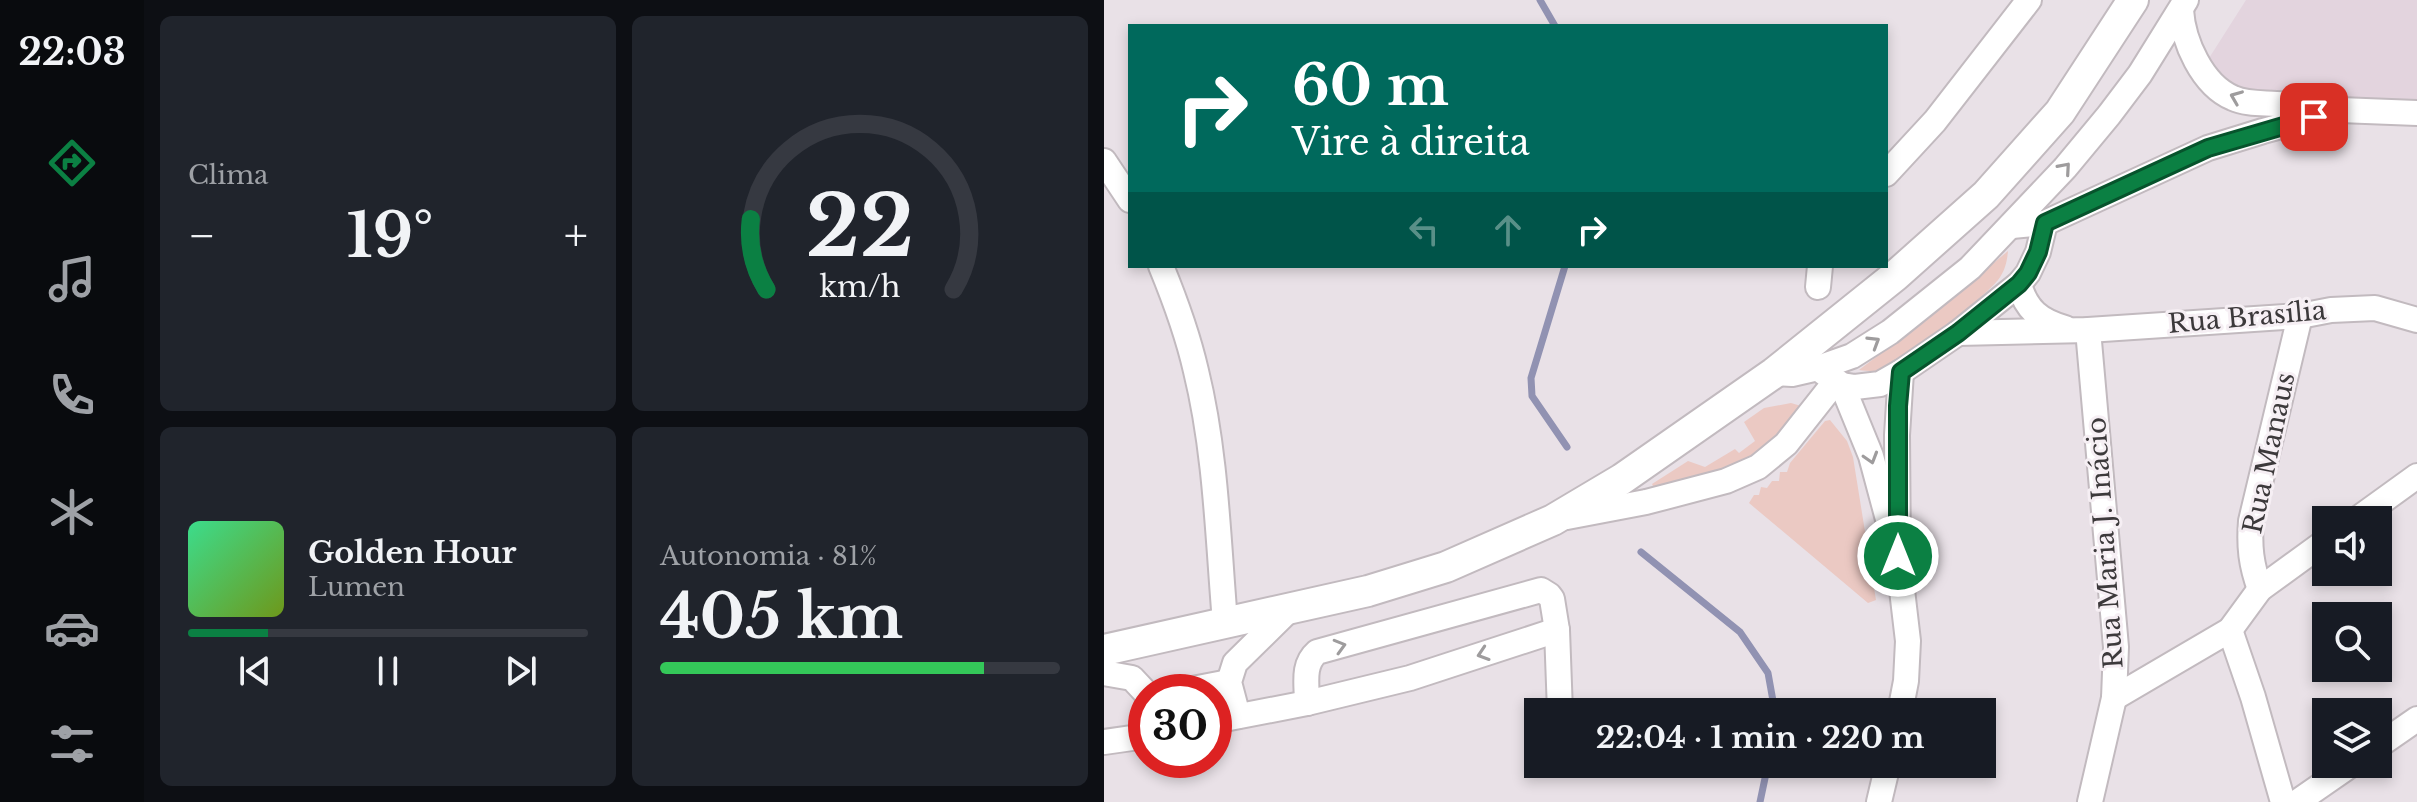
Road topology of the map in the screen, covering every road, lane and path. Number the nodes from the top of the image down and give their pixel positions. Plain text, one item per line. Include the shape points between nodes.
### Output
1 (2029, 0) edge
2 (2133, 0) edge
3 (2184, 5) edge
4 (2340, 110) junction
5 (2417, 113) edge
6 (1104, 161) edge
7 (1888, 172) edge
8 (1128, 197) edge
9 (2045, 223) junction
10 (2012, 226) junction
11 (1162, 268) edge
12 (2019, 284) junction
13 (2300, 316) junction
14 (2417, 320) edge
15 (2082, 330) junction
16 (1958, 333) junction
17 (1901, 372) junction
18 (1774, 373) junction
19 (1832, 378) junction
20 (2417, 476) edge
21 (2375, 506) edge
22 (1553, 520) junction
23 (2312, 551) edge
24 (1898, 556) junction
25 (2260, 589) junction
26 (1290, 609) junction
27 (1225, 622) junction
28 (1557, 630) junction
29 (2230, 630) junction
30 (1104, 650) edge
31 (1104, 673) edge
32 (1232, 674) edge
33 (1128, 677) edge
34 (1232, 693) edge
35 (1559, 698) edge
36 (1903, 698) edge
37 (2114, 698) junction
38 (1307, 703) junction
39 (1238, 716) junction
40 (1232, 717) edge
41 (2417, 719) edge
42 (2392, 736) edge
43 (1128, 739) edge
44 (1104, 742) edge
45 (1885, 778) edge
46 (2332, 778) edge
47 (1879, 802) edge
48 (2090, 802) edge
49 (2283, 802) edge
50 (2297, 802) edge

1 - 7 street via 1935,121
2 - 18 main road via 2060,112 1986,195
4 -> 3 street via 2231,98 2193,55 2183,32
10 -> 3 street via 2109,115
4 - 5 street
4 - 9 street via 2208,148
6 - 8 street
9 - 10 street
9 - 12 street via 2038,252
19 -> 10 street via 1852,356 1970,268
11 - 27 street via 1196,371 1211,450
12 - 15 street via 2028,309 2038,318
12 - 16 street
13 - 14 street, Rua Brasília via 2375,308
13 - 15 street, Rua Brasília
13 - 25 street, Rua Manaus via 2251,521 2249,547
15 - 16 street, Rua Brasília
15 - 37 street, Rua Maria J. Inácio via 2116,647
16 - 17 street
17 - 19 street via 1880,384 1855,387
17 - 24 street
18 - 19 street
18 - 22 main road via 1657,456
19 - 22 street via 1786,444 1758,467 1646,502
19 -> 24 street via 1871,456
20 - 21 street
22 - 26 main road via 1446,567
23 - 25 street
24 - 36 street via 1908,641
25 - 29 street
26 - 27 main road
26 - 32 street via 1241,656
27 - 30 main road
28 - 35 street
28 -> 38 street via 1410,678
38 -> 28 street via 1306,669 1317,652 1536,590 1552,599
29 - 37 street
29 - 49 street
31 - 33 street
34 - 39 street
37 - 48 street, Rua Maria J. Inácio
38 - 39 street
39 - 40 street
41 - 42 street
43 - 44 street
45 - 47 street
46 - 50 street

